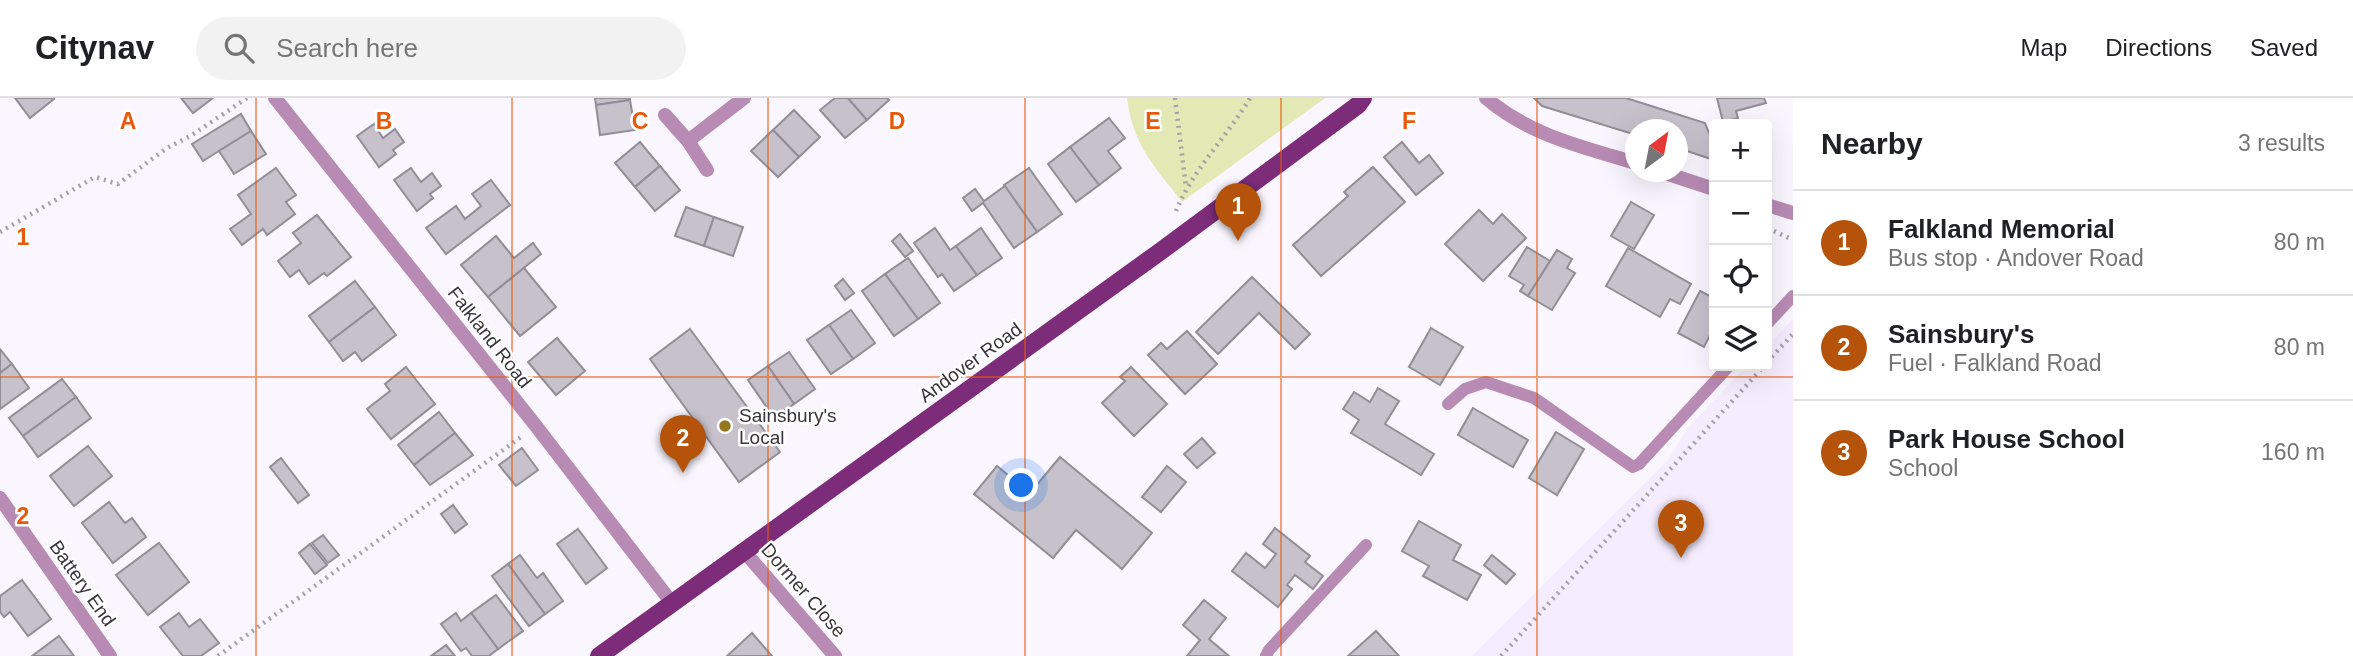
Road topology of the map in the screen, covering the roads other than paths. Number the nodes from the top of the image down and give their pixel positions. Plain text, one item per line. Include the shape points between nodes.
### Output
1 (275, 98) edge
2 (744, 98) edge
3 (1363, 98) edge
4 (1486, 98) edge
5 (665, 115) dead end
6 (688, 141) junction
7 (1625, 160) edge
8 (707, 170) dead end
9 (1688, 180) edge
10 (1709, 187) edge
11 (1772, 207) edge
12 (1793, 213) edge
13 (1793, 296) edge
14 (1772, 319) edge
15 (1724, 371) edge
16 (1448, 404) dead end
17 (0, 498) edge
18 (1366, 545) dead end
19 (743, 550) junction
20 (672, 603) junction
21 (610, 653) edge
22 (110, 656) edge
23 (835, 656) edge
24 (1266, 656) edge

1 - 20 street, Falkland Road
2 - 6 street
3 - 19 main road, Andover Road via 1161,251
4 - 7 street via 1508,116 1545,135
5 - 6 street
6 - 8 street
9 - 10 street
11 - 12 street
13 - 14 lane
15 - 16 lane via 1633,467 1534,398 1486,382 1465,389
17 - 22 street, Battery End
18 - 24 lane
19 - 20 main road, Andover Road
19 - 23 street, Dormer Close
20 - 21 main road, Andover Road

